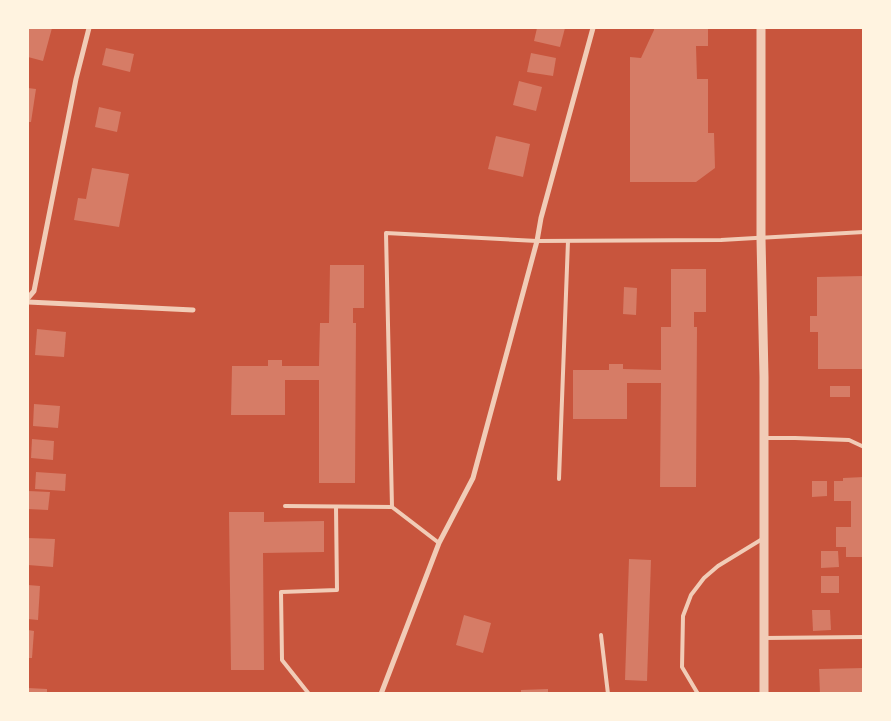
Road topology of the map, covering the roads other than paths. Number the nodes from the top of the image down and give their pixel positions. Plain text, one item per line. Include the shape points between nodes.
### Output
1 (89, 28) edge
2 (593, 28) edge
3 (761, 28) edge
4 (864, 232) edge
5 (761, 239) junction
6 (568, 241) junction
7 (537, 242) junction
8 (28, 298) edge
9 (28, 302) edge
10 (193, 310) dead end
11 (764, 438) junction
12 (864, 447) edge
13 (559, 479) dead end
14 (285, 506) dead end
15 (336, 506) junction
16 (392, 507) junction
17 (764, 538) junction
18 (439, 543) junction
19 (601, 635) dead end
20 (864, 637) edge
21 (764, 638) junction
22 (309, 694) edge
23 (381, 694) edge
24 (608, 694) edge
25 (698, 694) edge
26 (764, 694) edge

1 - 8 street via 34,291
2 - 7 street
3 - 5 street
4 - 5 lane
5 - 6 lane
5 - 11 street
6 - 7 lane
6 - 13 lane
7 - 16 lane via 386,233
7 - 18 street via 472,478
9 - 10 street
11 - 12 lane via 849,440
11 - 17 street
14 - 15 lane
15 - 16 lane
15 - 22 lane via 337,590 281,592 282,660
16 - 18 lane
17 - 21 street
17 - 25 lane via 718,566 691,595 683,616 682,667
18 - 23 street
19 - 24 lane
20 - 21 lane
21 - 26 street

